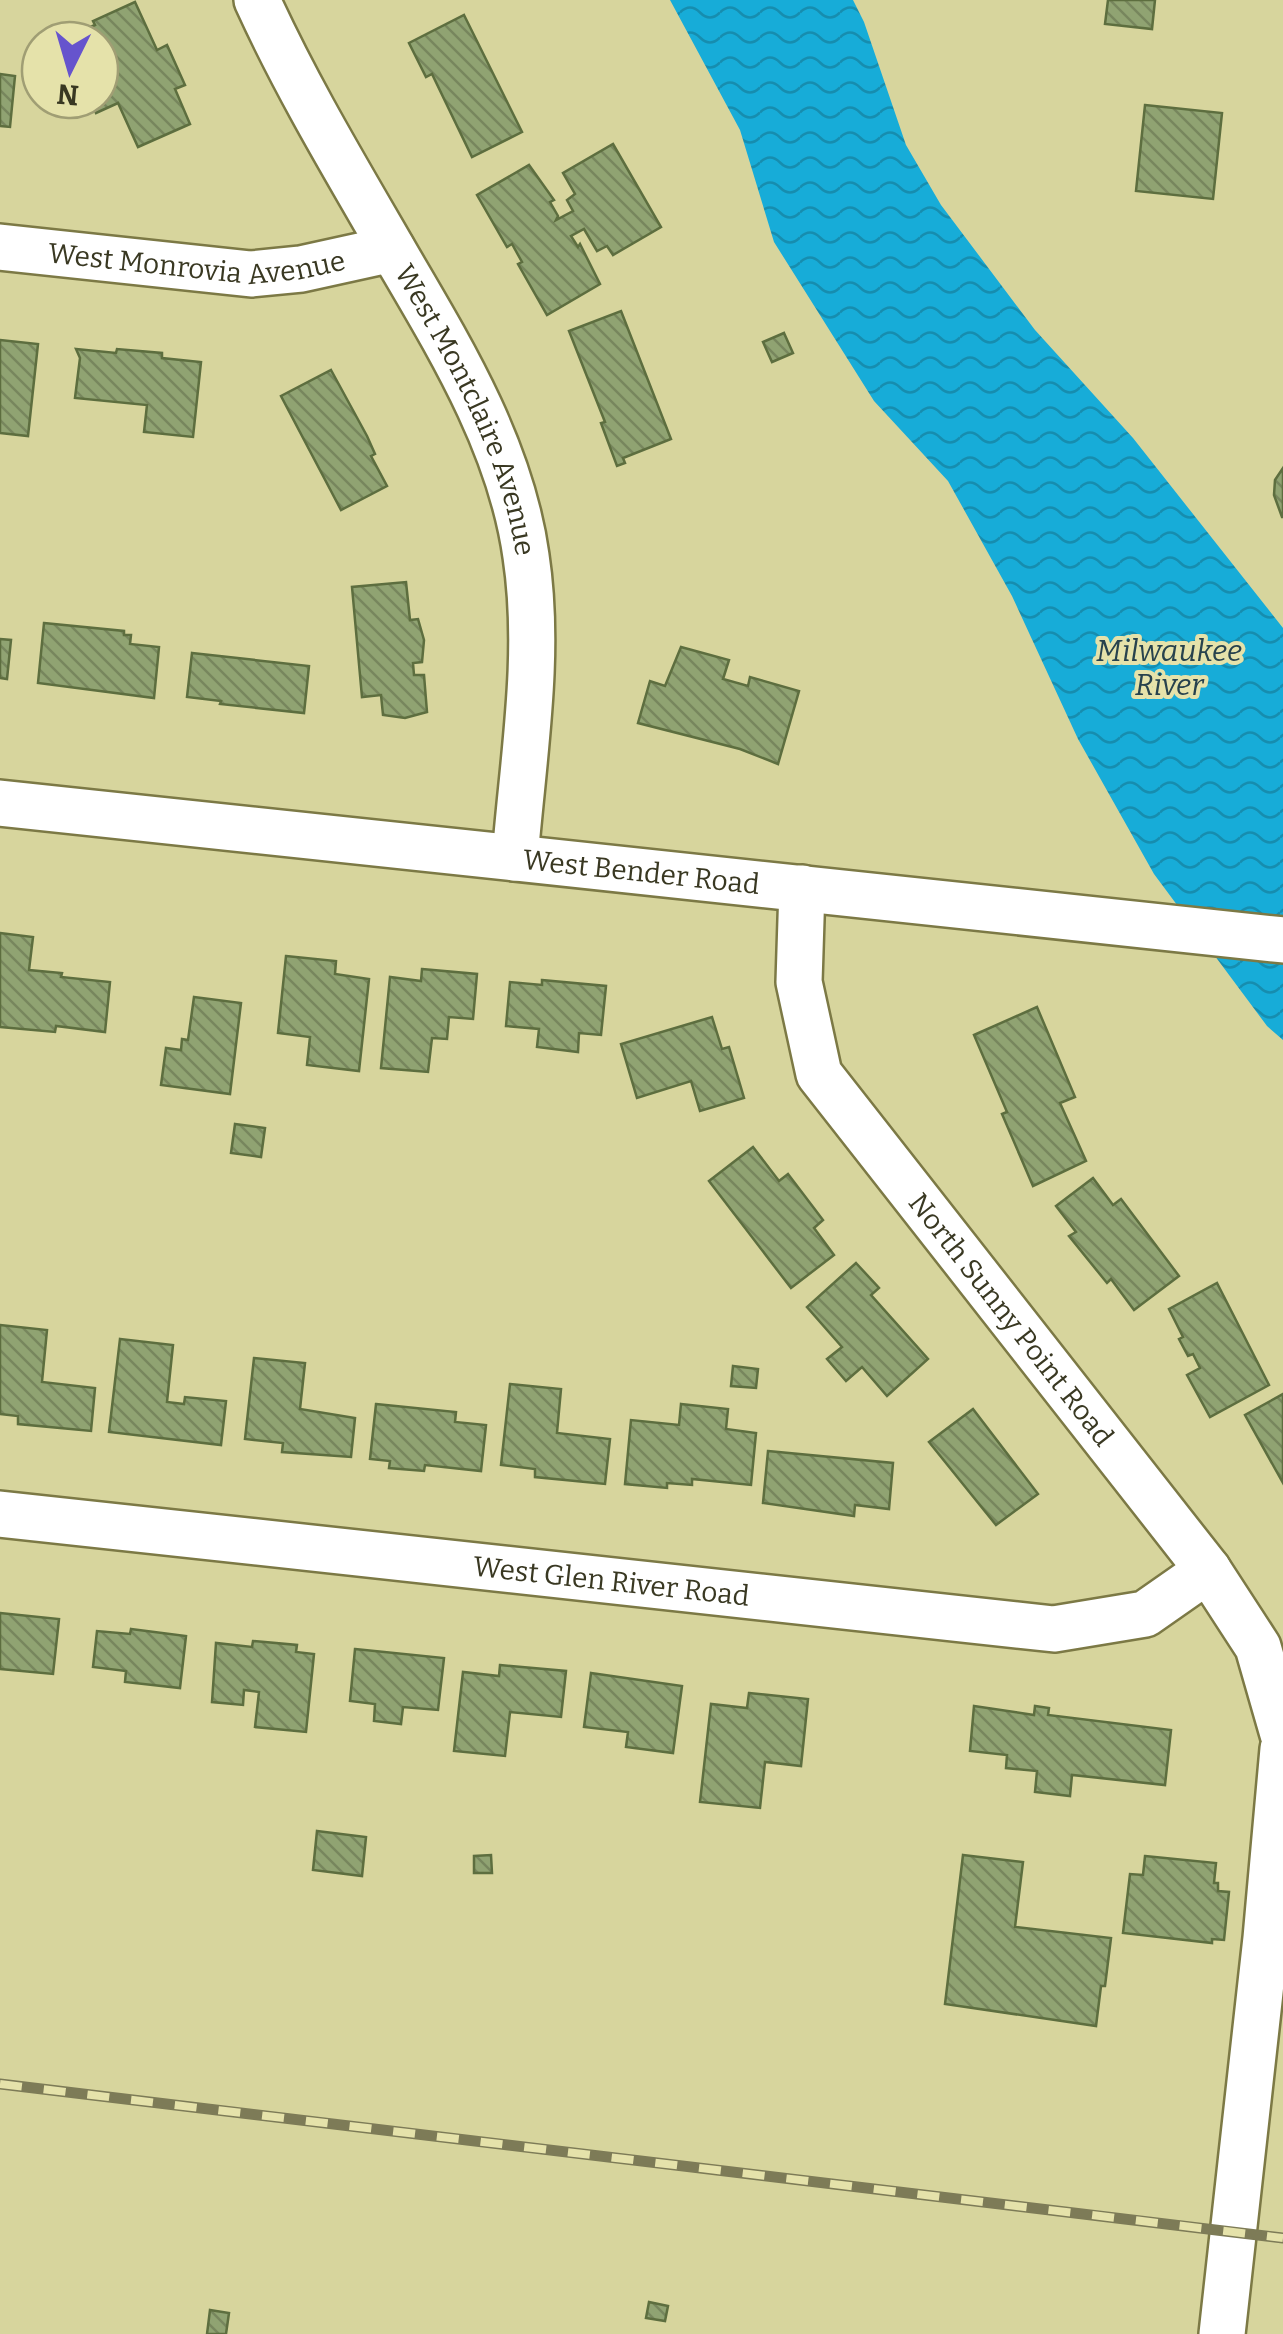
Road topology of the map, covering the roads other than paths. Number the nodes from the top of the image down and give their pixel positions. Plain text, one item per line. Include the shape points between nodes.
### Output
1 (257, 0) edge
2 (0, 247) edge
3 (392, 248) junction
4 (0, 803) edge
5 (515, 858) junction
6 (802, 888) junction
7 (1283, 940) edge
8 (0, 1514) edge
9 (1208, 1570) junction
10 (1283, 1734) edge
11 (1283, 1749) edge
12 (1222, 2334) edge

1 - 3 street, West Montclaire Avenue
2 - 3 street, West Monrovia Avenue via 251,274
3 - 5 street, West Montclaire Avenue via 490,430 526,554 530,678
4 - 5 street, West Bender Road
5 - 6 street, West Bender Road
6 - 7 street, West Bender Road
6 - 9 street, North Sunny Point Road via 799,982 820,1074
8 - 9 street, West Glen River Road via 1054,1629 1145,1614
9 - 10 street, North Sunny Point Road via 1258,1647
11 - 12 street

